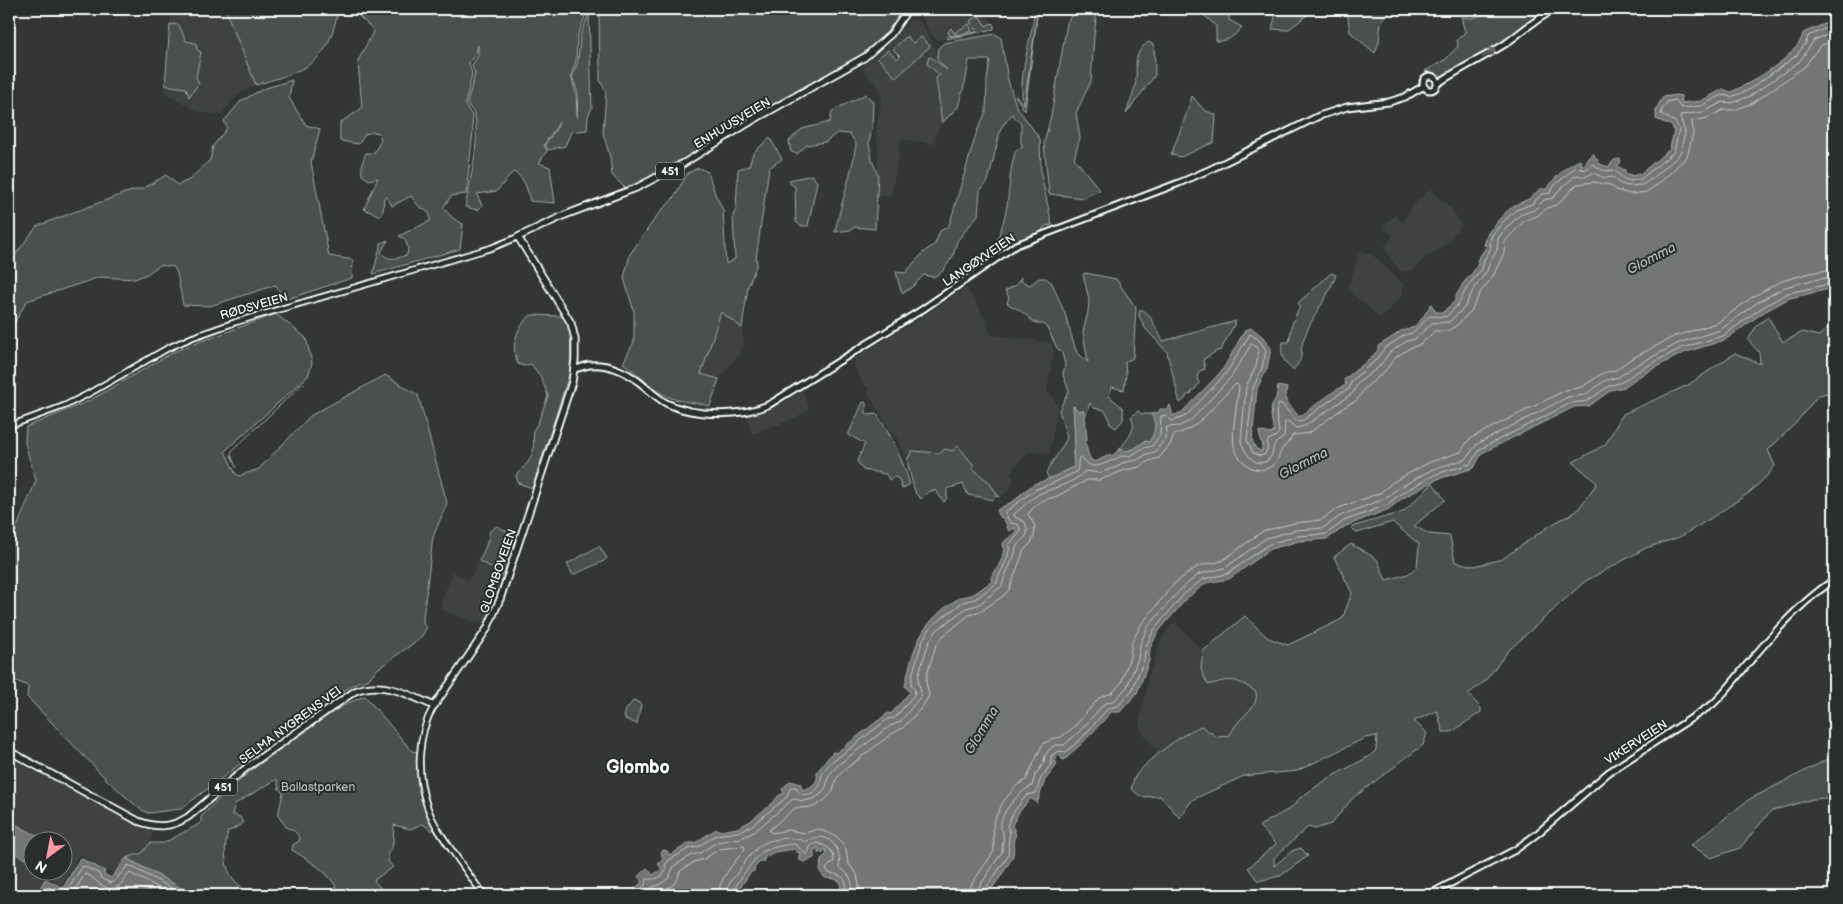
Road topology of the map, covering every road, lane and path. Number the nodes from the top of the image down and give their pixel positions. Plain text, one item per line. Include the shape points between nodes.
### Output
1 (908, 9) edge
2 (1556, 9) edge
3 (1447, 77) junction
4 (1434, 78) junction
5 (1437, 84) junction
6 (1424, 86) junction
7 (518, 237) junction
8 (575, 360) junction
9 (588, 366) junction
10 (574, 369) junction
11 (9, 426) edge
12 (1834, 580) edge
13 (434, 706) junction
14 (9, 751) edge
15 (485, 895) edge
16 (1428, 895) edge

1 - 7 main road, ENHUUSVEIEN / 451 via 891,34 865,56 684,163 636,188
3 -> 2 main road via 1491,53 1533,21
3 - 4 main road
3 - 5 main road
4 - 5 main road
4 - 6 main road via 1426,78
5 - 6 main road via 1431,90
6 - 9 main road, LANGØYVEIEN via 1389,102 1347,107 1319,116 1203,172 1016,245 912,317 756,410 700,412 677,407 660,399 625,372 612,367
7 - 8 main road, GLOMBOVEIEN via 571,323
7 - 11 street, RØDSVEIEN via 491,248 200,334 168,348 64,406
8 - 9 main road, LANGØYVEIEN
8 - 10 main road, GLOMBOVEIEN
9 - 10 main road, LANGØYVEIEN
10 - 13 main road, GLOMBOVEIEN via 568,396 495,614
12 - 16 main road, VIKERVEIEN via 1789,619 1712,704 1608,772 1521,846
13 - 14 main road, SELMA NYGRENS VEI / 451 via 392,688 374,686 355,691 246,768 188,817 162,827 138,821
13 - 15 street, GLOMBOVEIEN via 425,725 421,752 421,781 426,805 443,838

